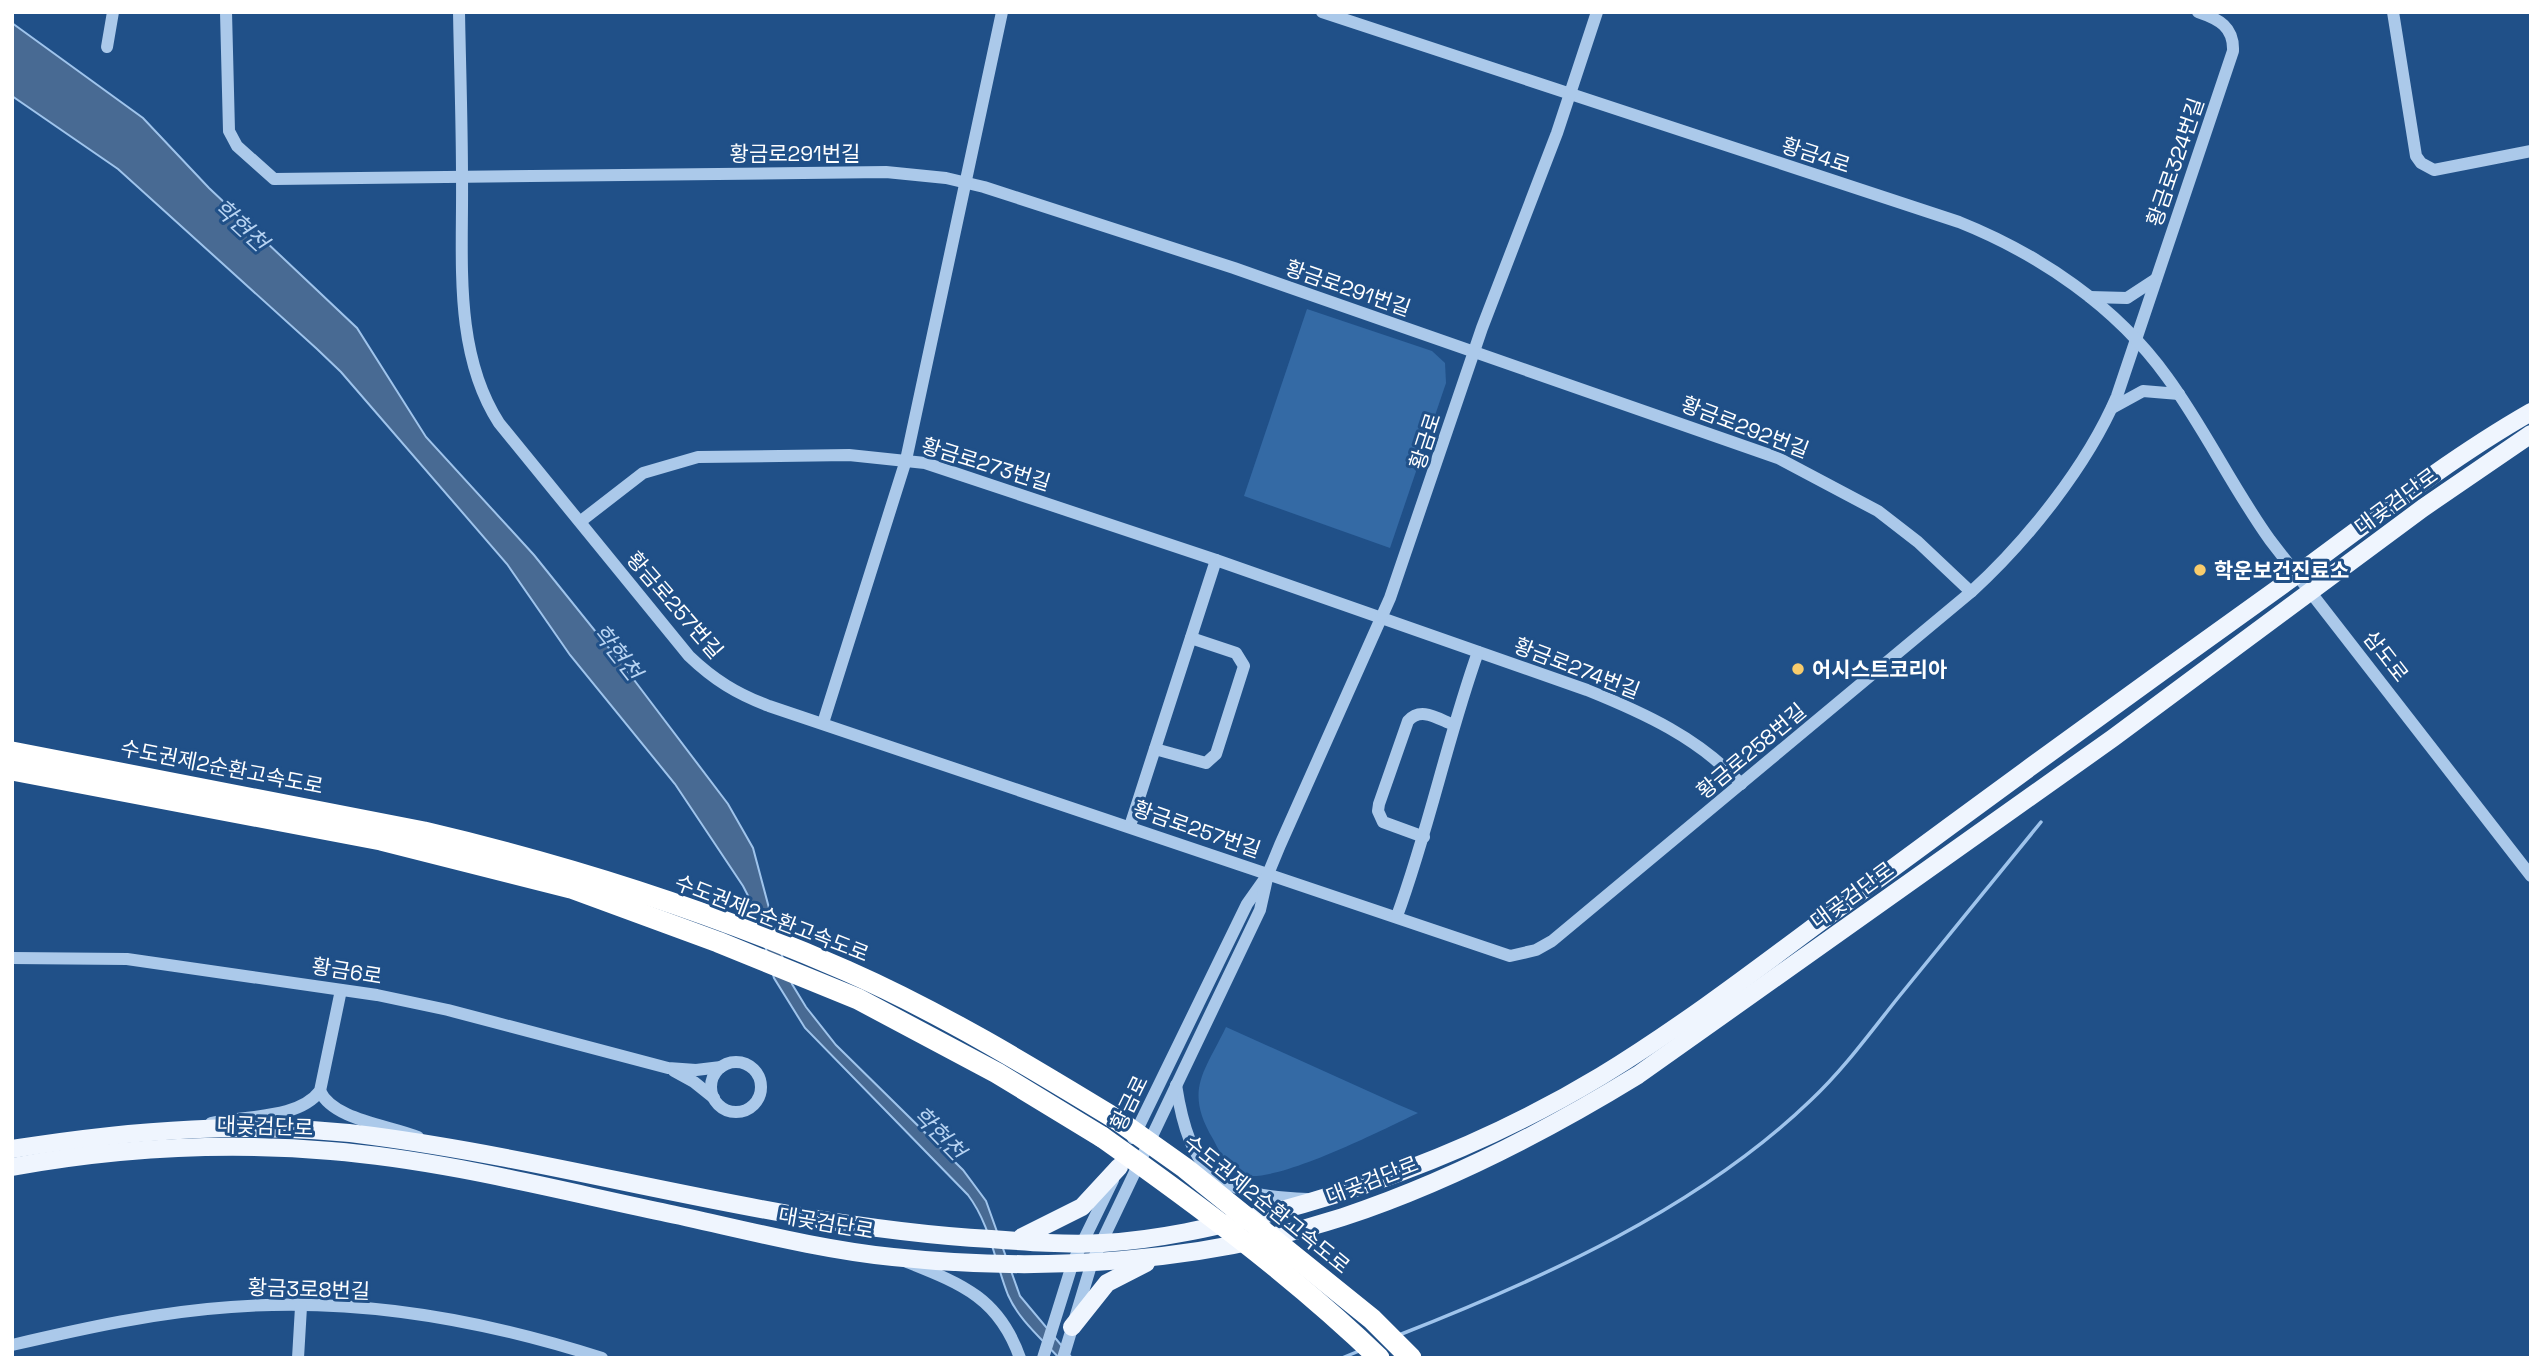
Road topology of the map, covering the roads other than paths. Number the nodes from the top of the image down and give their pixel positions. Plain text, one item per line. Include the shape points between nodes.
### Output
1 (113, 12) edge
2 (226, 12) edge
3 (459, 12) edge
4 (1002, 12) edge
5 (1322, 12) edge
6 (1597, 12) edge
7 (2198, 12) edge
8 (2393, 12) edge
9 (107, 47) dead end
10 (1570, 94) junction
11 (2531, 151) edge
12 (462, 178) junction
13 (964, 181) junction
14 (2157, 279) junction
15 (2090, 297) junction
16 (2137, 341) junction
17 (1474, 351) junction
18 (2179, 394) junction
19 (2112, 408) junction
20 (2531, 412) edge
21 (2531, 435) edge
22 (2216, 456) joint
23 (906, 460) junction
24 (581, 522) junction
25 (1216, 559) junction
26 (2297, 574) junction
27 (1971, 592) junction
28 (2311, 592) junction
29 (1382, 617) junction
30 (1191, 638) junction
31 (1478, 652) junction
32 (823, 723) junction
33 (1454, 725) junction
34 (1155, 749) junction
35 (12, 752) edge
36 (12, 770) edge
37 (1741, 784) junction
38 (1130, 826) junction
39 (1424, 836) junction
40 (1268, 874) junction
41 (2531, 876) edge
42 (1397, 916) junction
43 (12, 958) edge
44 (341, 990) junction
45 (668, 1068) junction
46 (721, 1068) junction
47 (1176, 1085) junction
48 (320, 1091) junction
49 (714, 1099) junction
50 (174, 1132) junction
51 (443, 1148) junction
52 (12, 1149) edge
53 (12, 1167) edge
54 (1119, 1167) junction
55 (1321, 1200) junction
56 (1023, 1239) junction
57 (1092, 1243) junction
58 (1165, 1254) junction
59 (894, 1257) junction
60 (1073, 1262) junction
61 (1092, 1262) junction
62 (301, 1307) junction
63 (1078, 1315) junction
64 (12, 1345) edge
65 (299, 1358) edge
66 (602, 1358) edge
67 (1020, 1358) edge
68 (1043, 1358) edge
69 (1063, 1358) edge
70 (1379, 1358) edge
71 (1411, 1358) edge

1 - 9 street
2 - 12 street, 황금로291번길 via 229,131 237,146 269,176 281,181
3 - 12 street, 황금로257번길
4 - 13 street
5 - 10 street, 황금4로
6 - 10 street, 황금로
7 - 14 street, 황금로324번길 via 2225,24 2233,51
8 - 11 street via 2416,156 2421,163 2434,170
10 - 15 street, 황금4로 via 1959,222 2033,256
10 - 17 street, 황금로
12 - 13 street, 황금로291번길 via 886,173
12 - 24 street, 황금로257번길 via 466,308 476,377 499,423
13 - 17 street, 황금로291번길
13 - 23 street
14 - 15 street via 2127,298
14 - 16 street, 황금로324번길
15 - 16 street, 황금4로
16 - 18 street, 황금4로
16 - 19 street, 황금로258번길
17 - 27 street, 황금로292번길 via 1741,443 1807,471 1898,526
17 - 29 street, 황금로
18 - 19 street via 2135,393
18 - 22 street, 황금4로
19 - 27 street, 황금로258번길 via 2063,486
20 - 26 main road, 대곶검단로
21 - 28 main road, 대곶검단로
22 - 26 street, 삼도로 via 2244,504
23 - 24 street, 황금로273번길 via 800,454 680,460 631,480
23 - 25 street, 황금로273번길
23 - 32 street
24 - 32 street, 황금로257번길 via 683,648 713,678 748,698
25 - 29 street, 황금로273번길
25 - 30 street
26 - 28 street, 삼도로
26 - 55 main road, 대곶검단로 via 1673,1029 1599,1077 1489,1134 1402,1172
27 - 37 street, 황금로258번길
28 - 41 street, 삼도로
28 - 58 main road, 대곶검단로 via 1716,1022 1566,1119 1464,1168 1344,1217 1284,1234
29 - 31 street, 황금로274번길
29 - 40 street, 황금로
30 - 34 street
30 - 34 street via 1236,653 1243,660 1216,754 1206,763
31 - 33 street
31 - 37 street, 황금로274번길 via 1643,714 1711,754
32 - 38 street, 황금로257번길
33 - 39 street
33 - 39 street via 1420,712 1414,714 1379,804 1383,822
34 - 38 street
35 - 71 highway, 수도권제2순환고속도로, bridge via 492,848 722,920 849,971 1005,1051 1116,1119 1185,1167 1372,1319
36 - 70 highway, 수도권제2순환고속도로, bridge via 381,840 571,888 858,999 998,1073 1102,1137 1180,1192 1335,1316
37 - 42 street, 황금로258번길 via 1536,950 1510,956 1497,953
38 - 40 street, 황금로257번길
39 - 42 street
40 - 42 street, 황금로258번길
40 - 47 street, 황금로 via 1260,910
40 - 54 street, 황금로 via 1247,904
43 - 44 street, 황금6로 via 127,959
44 - 45 street, 황금6로 via 448,1010
44 - 48 street
45 - 46 street
45 - 49 street
46 - 49 street via 714,1075
46 - 49 street via 730,1063 747,1065 759,1077 760,1094 742,1111 726,1110
47 - 55 street via 1185,1136 1210,1172 1248,1193
47 - 57 street, 황금로
48 - 50 street via 292,1109
48 - 51 street via 344,1114
50 - 51 main road, 대곶검단로 via 290,1129
50 - 52 main road, 대곶검단로 via 82,1138
51 - 56 main road, 대곶검단로 via 803,1220 862,1229
53 - 59 main road, 대곶검단로 via 174,1149 335,1151 491,1176 763,1235
54 - 56 main road via 1082,1207
54 - 57 street, 황금로
55 - 57 main road, 대곶검단로 via 1140,1240
56 - 57 main road, 대곶검단로
57 - 60 street, 황금로
57 - 61 street, 황금로
58 - 61 main road, 대곶검단로
58 - 63 main road via 1115,1277
59 - 60 main road, 대곶검단로
59 - 67 street via 982,1298 1005,1325
60 - 61 main road, 대곶검단로
60 - 68 street, 황금로
61 - 63 street, 황금로
62 - 64 street, 황금3로8번길 via 184,1311
62 - 65 street
62 - 66 street, 황금3로8번길 via 354,1307 480,1325
63 - 69 street, 황금로

